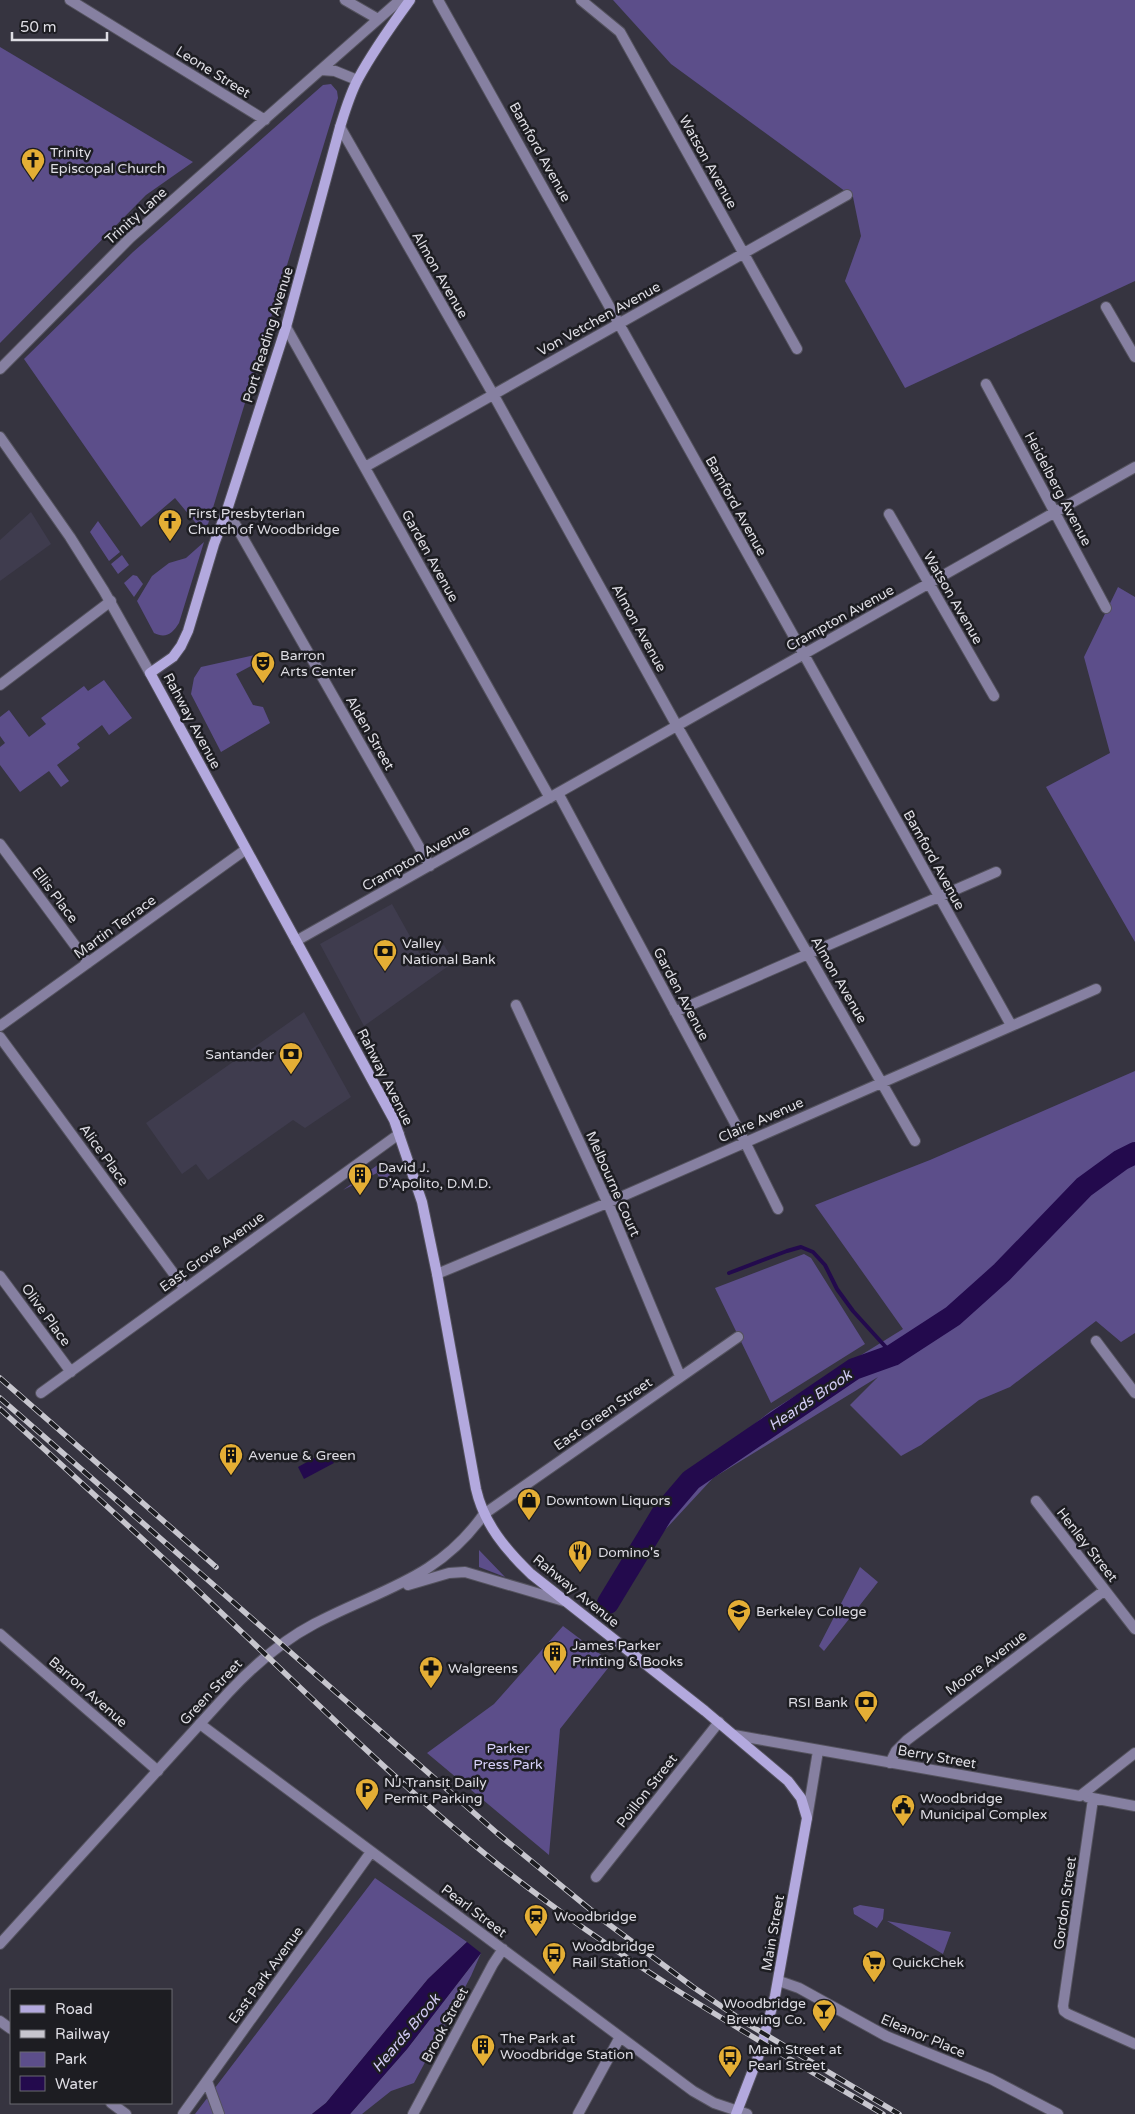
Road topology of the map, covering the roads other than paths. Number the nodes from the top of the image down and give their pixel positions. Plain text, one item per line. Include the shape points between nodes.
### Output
1 (70, 0) edge
2 (345, 0) edge
3 (400, 0) edge
4 (410, 0) edge
5 (438, 0) edge
6 (581, 0) edge
7 (378, 20) junction
8 (321, 70) junction
9 (357, 80) junction
10 (264, 120) junction
11 (340, 127) junction
12 (847, 195) dead end
13 (743, 254) junction
14 (1106, 307) dead end
15 (620, 323) junction
16 (286, 327) junction
17 (797, 349) dead end
18 (1135, 357) edge
19 (0, 370) edge
20 (986, 384) dead end
21 (493, 394) junction
22 (0, 437) edge
23 (1135, 466) edge
24 (365, 467) junction
25 (227, 510) junction
26 (1055, 512) junction
27 (889, 514) dead end
28 (928, 584) junction
29 (111, 601) junction
30 (1106, 608) dead end
31 (802, 655) junction
32 (150, 673) junction
33 (0, 686) edge
34 (994, 696) dead end
35 (677, 726) junction
36 (554, 796) junction
37 (0, 844) edge
38 (246, 850) junction
39 (430, 866) junction
40 (996, 872) dead end
41 (938, 896) junction
42 (296, 941) junction
43 (808, 953) junction
44 (88, 963) junction
45 (1096, 989) dead end
46 (516, 1005) dead end
47 (675, 1012) junction
48 (1011, 1025) junction
49 (0, 1026) edge
50 (0, 1037) edge
51 (882, 1082) junction
52 (399, 1134) junction
53 (915, 1141) dead end
54 (745, 1142) junction
55 (607, 1203) junction
56 (778, 1208) dead end
57 (437, 1274) junction
58 (0, 1276) edge
59 (185, 1289) junction
60 (738, 1337) dead end
61 (1096, 1341) dead end
62 (71, 1372) junction
63 (680, 1376) junction
64 (1135, 1393) edge
65 (41, 1394) dead end
66 (1036, 1500) dead end
67 (484, 1514) junction
68 (1104, 1590) junction
69 (383, 1593) junction
70 (564, 1601) junction
71 (1135, 1629) edge
72 (0, 1634) edge
73 (719, 1722) junction
74 (200, 1724) junction
75 (734, 1735) junction
76 (818, 1751) junction
77 (1135, 1753) edge
78 (890, 1763) junction
79 (158, 1771) junction
80 (1080, 1796) junction
81 (1093, 1798) junction
82 (1135, 1806) edge
83 (807, 1818) junction
84 (372, 1852) junction
85 (596, 1877) dead end
86 (0, 1944) edge
87 (502, 1949) junction
88 (779, 1980) junction
89 (620, 2036) junction
90 (1135, 2044) edge
91 (207, 2081) junction
92 (112, 2104) edge
93 (740, 2113) edge
94 (126, 2114) edge
95 (183, 2114) edge
96 (219, 2114) edge
97 (413, 2114) edge
98 (578, 2114) edge
99 (1058, 2114) edge

1 - 10 street, Leone Street
2 - 7 street
3 - 7 street, Trinity Lane
4 - 9 main road, Port Reading Avenue
5 - 15 street, Bamford Avenue
6 - 13 street, Watson Avenue via 620,32
7 - 8 street, Trinity Lane
8 - 9 street via 335,71
8 - 10 street, Trinity Lane
9 - 11 main road, Port Reading Avenue
10 - 19 street, Trinity Lane via 130,238
11 - 16 main road, Port Reading Avenue
11 - 21 street, Almon Avenue
12 - 13 street, Von Vetchen Avenue
13 - 15 street, Von Vetchen Avenue
13 - 17 street, Watson Avenue
14 - 18 street
15 - 21 street, Von Vetchen Avenue
15 - 31 street, Bamford Avenue
16 - 24 street, Garden Avenue
16 - 25 main road, Port Reading Avenue
20 - 26 street, Heidelberg Avenue
21 - 24 street, Von Vetchen Avenue
21 - 35 street, Almon Avenue
22 - 29 street, Rahway Avenue
23 - 26 street, Crampton Avenue
24 - 36 street, Garden Avenue
25 - 32 main road, Port Reading Avenue via 181,646 173,657
25 - 39 street, Alden Street
26 - 28 street, Crampton Avenue
26 - 30 street, Heidelberg Avenue
27 - 28 street, Watson Avenue
28 - 31 street, Crampton Avenue
28 - 34 street, Watson Avenue
29 - 32 street, Rahway Avenue
29 - 33 street
31 - 35 street, Crampton Avenue
31 - 41 street, Bamford Avenue
32 - 38 main road, Rahway Avenue
35 - 36 street, Crampton Avenue
35 - 43 street, Almon Avenue
36 - 39 street, Crampton Avenue
36 - 47 street, Garden Avenue
37 - 44 street, Ellis Place
38 - 42 main road, Rahway Avenue
38 - 44 street, Martin Terrace
39 - 42 street, Crampton Avenue
40 - 41 street
41 - 43 street
41 - 48 street, Bamford Avenue
42 - 52 main road, Rahway Avenue
43 - 47 street
43 - 51 street, Almon Avenue
44 - 49 street, Martin Terrace
45 - 48 street, Claire Avenue
46 - 55 street, Melbourne Court
47 - 54 street, Garden Avenue
48 - 51 street, Claire Avenue
50 - 59 street, Alice Place
51 - 53 street, Almon Avenue
51 - 54 street, Claire Avenue
52 - 57 main road, Rahway Avenue via 422,1202
52 - 59 street, East Grove Avenue
54 - 55 street, Claire Avenue
54 - 56 street, Garden Avenue
55 - 57 street, Claire Avenue
55 - 63 street, Melbourne Court
57 - 67 main road, Rahway Avenue via 476,1489
58 - 62 street, Olive Place
59 - 62 street, East Grove Avenue
60 - 63 street, East Green Street
61 - 64 street
62 - 65 street, East Grove Avenue
63 - 67 street, East Green Street
66 - 68 street, Henley Street
67 - 69 street, Green Street via 463,1541 444,1557
67 - 70 main road, Rahway Avenue via 515,1558
68 - 71 street, Henley Street
68 - 78 street, Moore Avenue via 907,1740
69 - 70 street via 441,1575 465,1572
69 - 74 street, Green Street via 325,1618 282,1644 250,1670
70 - 73 main road, Rahway Avenue
72 - 79 street, Barron Avenue
73 - 75 main road, Rahway Avenue
73 - 85 street, Poillon Street
74 - 79 street, Green Street
74 - 84 street, Pearl Street
75 - 76 street, Berry Street
75 - 83 main road, Rahway Avenue via 793,1786 804,1804
76 - 78 street, Berry Street
76 - 83 street, Main Street
77 - 80 street
78 - 80 street, Berry Street
79 - 86 street, Green Street
80 - 81 street, Berry Street
81 - 82 street, Berry Street
81 - 90 street, Gordon Street via 1063,2006 1064,2011
83 - 88 main road, Main Street
84 - 87 street, Pearl Street
84 - 91 street, East Park Avenue
87 - 89 street, Pearl Street
87 - 97 street, Brook Street
88 - 93 main road, Main Street
88 - 99 street, Eleanor Place via 886,2036 991,2079
89 - 93 street, Pearl Street via 700,2095
89 - 98 street
91 - 95 street, East Park Avenue
91 - 96 street
92 - 94 street

